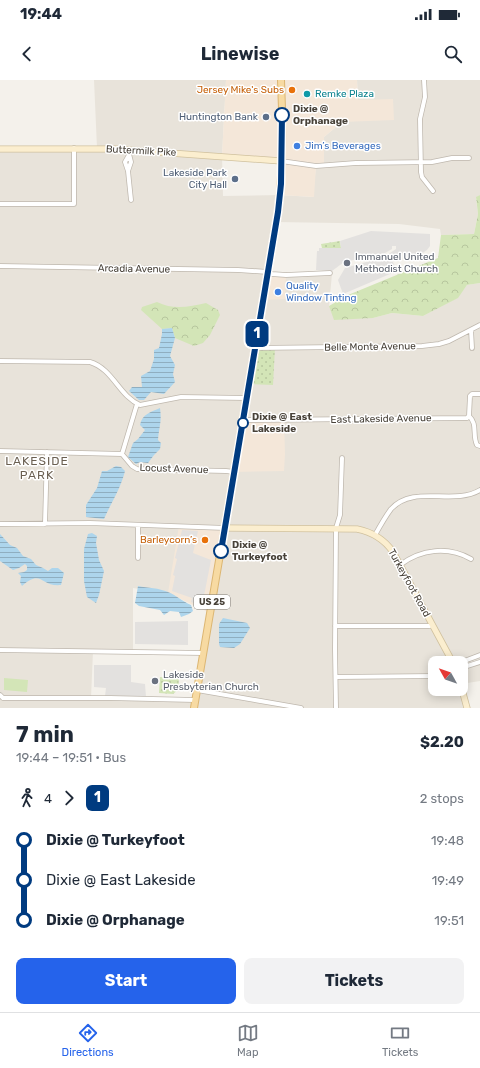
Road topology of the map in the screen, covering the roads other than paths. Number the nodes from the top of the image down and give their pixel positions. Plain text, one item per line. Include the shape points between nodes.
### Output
1 (281, 80) edge
2 (424, 80) edge
3 (74, 148) junction
4 (0, 149) edge
5 (129, 153) junction
6 (469, 158) dead end
7 (281, 161) junction
8 (420, 162) junction
9 (432, 191) dead end
10 (131, 200) dead end
11 (0, 204) edge
12 (0, 266) edge
13 (268, 272) junction
14 (330, 273) dead end
15 (480, 325) edge
16 (471, 330) junction
17 (255, 348) junction
18 (472, 348) dead end
19 (0, 361) edge
20 (480, 394) edge
21 (246, 398) junction
22 (137, 404) junction
23 (469, 416) junction
24 (243, 420) junction
25 (480, 446) edge
26 (0, 451) edge
27 (47, 452) junction
28 (122, 454) junction
29 (342, 458) dead end
30 (234, 472) junction
31 (480, 490) edge
32 (0, 524) edge
33 (46, 524) junction
34 (138, 526) junction
35 (225, 528) junction
36 (336, 528) junction
37 (375, 535) junction
38 (138, 558) dead end
39 (472, 559) dead end
40 (400, 565) junction
41 (432, 625) junction
42 (335, 626) junction
43 (0, 650) edge
44 (203, 653) junction
45 (480, 655) edge
46 (449, 656) edge
47 (468, 660) edge
48 (480, 662) edge
49 (468, 666) edge
50 (336, 676) junction
51 (428, 676) edge
52 (197, 690) junction
53 (0, 696) edge
54 (464, 696) edge
55 (195, 700) junction
56 (194, 708) edge
57 (301, 708) edge
58 (336, 708) edge
59 (467, 708) edge

1 - 7 main road, US 25
2 - 8 street via 424,102 420,118
3 - 4 main road, Buttermilk Pike
3 - 5 main road, Buttermilk Pike
3 - 11 street via 74,204
5 - 7 main road, Buttermilk Pike
5 - 10 street via 125,162
6 - 8 street
7 - 8 street via 316,166 356,162
7 - 13 main road, US 25 via 280,195
8 - 9 street via 421,175
12 - 13 street, Arcadia Avenue
13 - 14 street, Arcadia Avenue via 286,275
13 - 17 main road, US 25
15 - 16 street, Belle Monte Avenue
16 - 17 street, Belle Monte Avenue via 449,341 422,346
16 - 18 street
17 - 21 main road, US 25
19 - 22 street via 90,362 107,373
20 - 23 street via 470,396
21 - 22 street via 181,397 144,405
21 - 24 main road, US 25
22 - 28 street
23 - 24 street, East Lakeside Avenue
23 - 25 street via 474,423 475,440
24 - 30 main road, US 25
26 - 27 street
27 - 28 street
27 - 33 street
28 - 30 street, Locust Avenue via 137,469
29 - 36 street via 340,515
30 - 35 main road, US 25
31 - 37 street via 459,497 421,496 407,499 392,508
32 - 33 street
33 - 34 street
34 - 35 street
34 - 38 street
35 - 36 main road, Turkeyfoot Road
35 - 44 main road, US 25
36 - 37 main road, Turkeyfoot Road via 357,529
36 - 42 street
37 - 40 main road, Turkeyfoot Road via 389,547
39 - 40 street via 462,554 429,551 410,557
40 - 41 main road, Turkeyfoot Road
41 - 42 street
41 - 46 main road, Turkeyfoot Road
42 - 50 street
43 - 44 street
44 - 52 main road, US 25
45 - 47 street
48 - 49 street
50 - 51 street
50 - 58 street
52 - 55 main road, US 25
52 - 57 street
53 - 55 street
54 - 59 main road
55 - 56 main road, US 25

